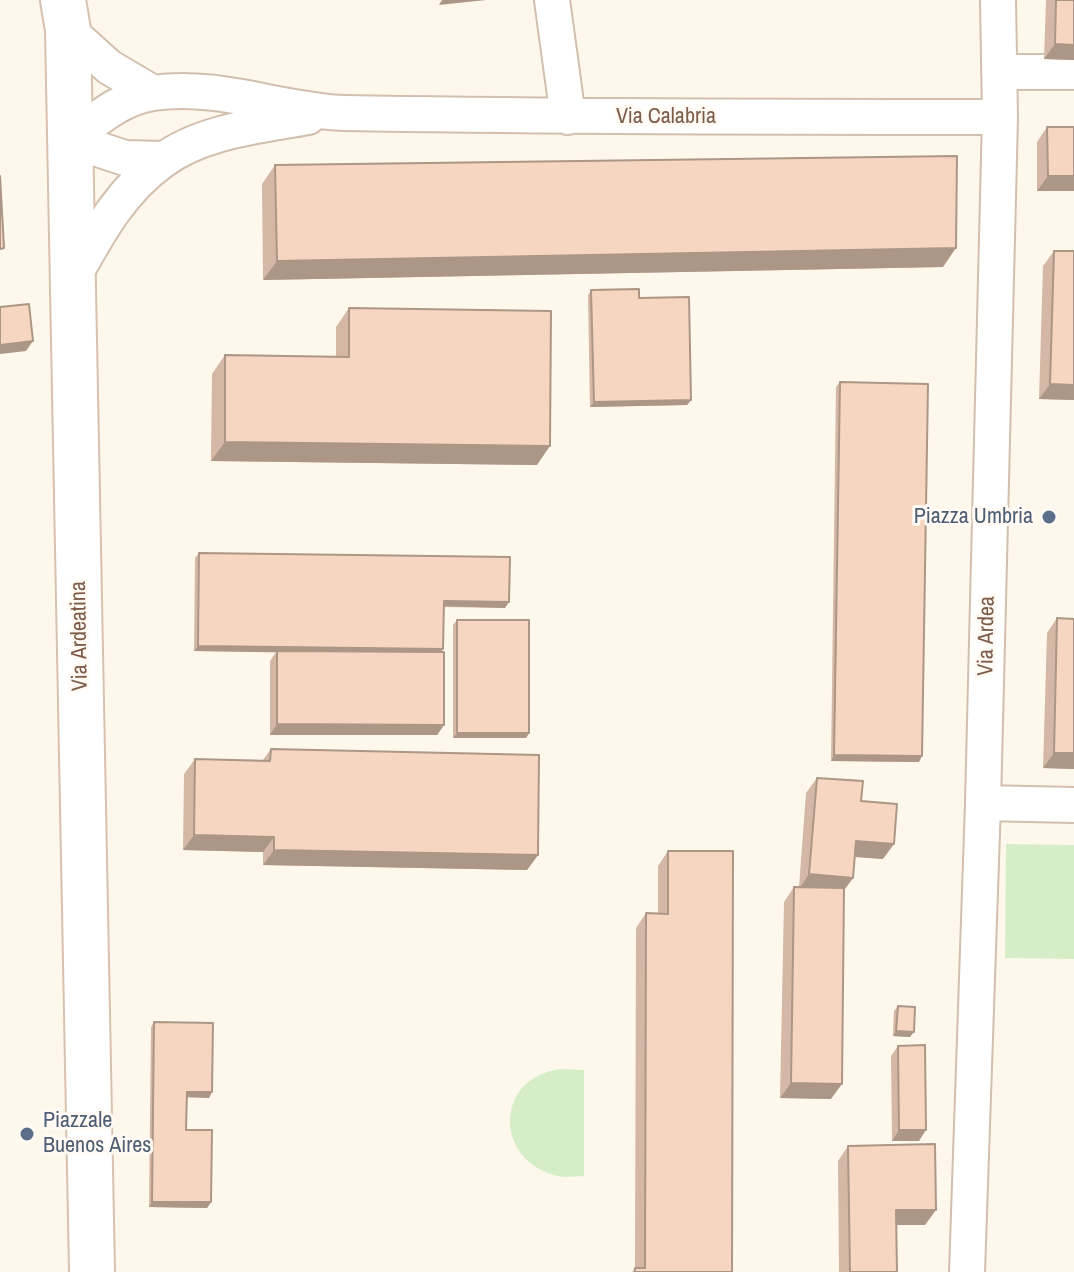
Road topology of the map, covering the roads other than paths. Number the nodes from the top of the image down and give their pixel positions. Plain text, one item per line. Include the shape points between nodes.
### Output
1 (552, 0) edge
2 (998, 0) edge
3 (65, 15) edge
4 (999, 72) junction
5 (1074, 72) edge
6 (153, 93) junction
7 (332, 112) junction
8 (568, 117) junction
9 (1000, 117) junction
10 (70, 140) junction
11 (164, 159) junction
12 (73, 278) junction
13 (983, 803) junction
14 (1074, 805) edge
15 (92, 1272) edge
16 (967, 1272) edge

1 - 8 street
2 - 4 street, Via Ardea
3 - 6 street via 109,67
3 - 10 main road, Via Ardeatina
4 - 5 street
4 - 9 street, Via Ardea
6 - 7 street, Via Calabria via 204,93
6 - 10 street, Via Calabria via 116,105
7 - 8 street, Via Calabria
7 - 11 street, Via Calabria via 215,137
8 - 9 street, Via Calabria
9 - 13 street, Via Ardea
10 - 11 street, Via Calabria via 125,158
10 - 12 main road, Via Ardeatina
11 - 12 street, Via Calabria via 122,199
12 - 15 main road, Via Ardeatina
13 - 14 street
13 - 16 street, Via Ardea

